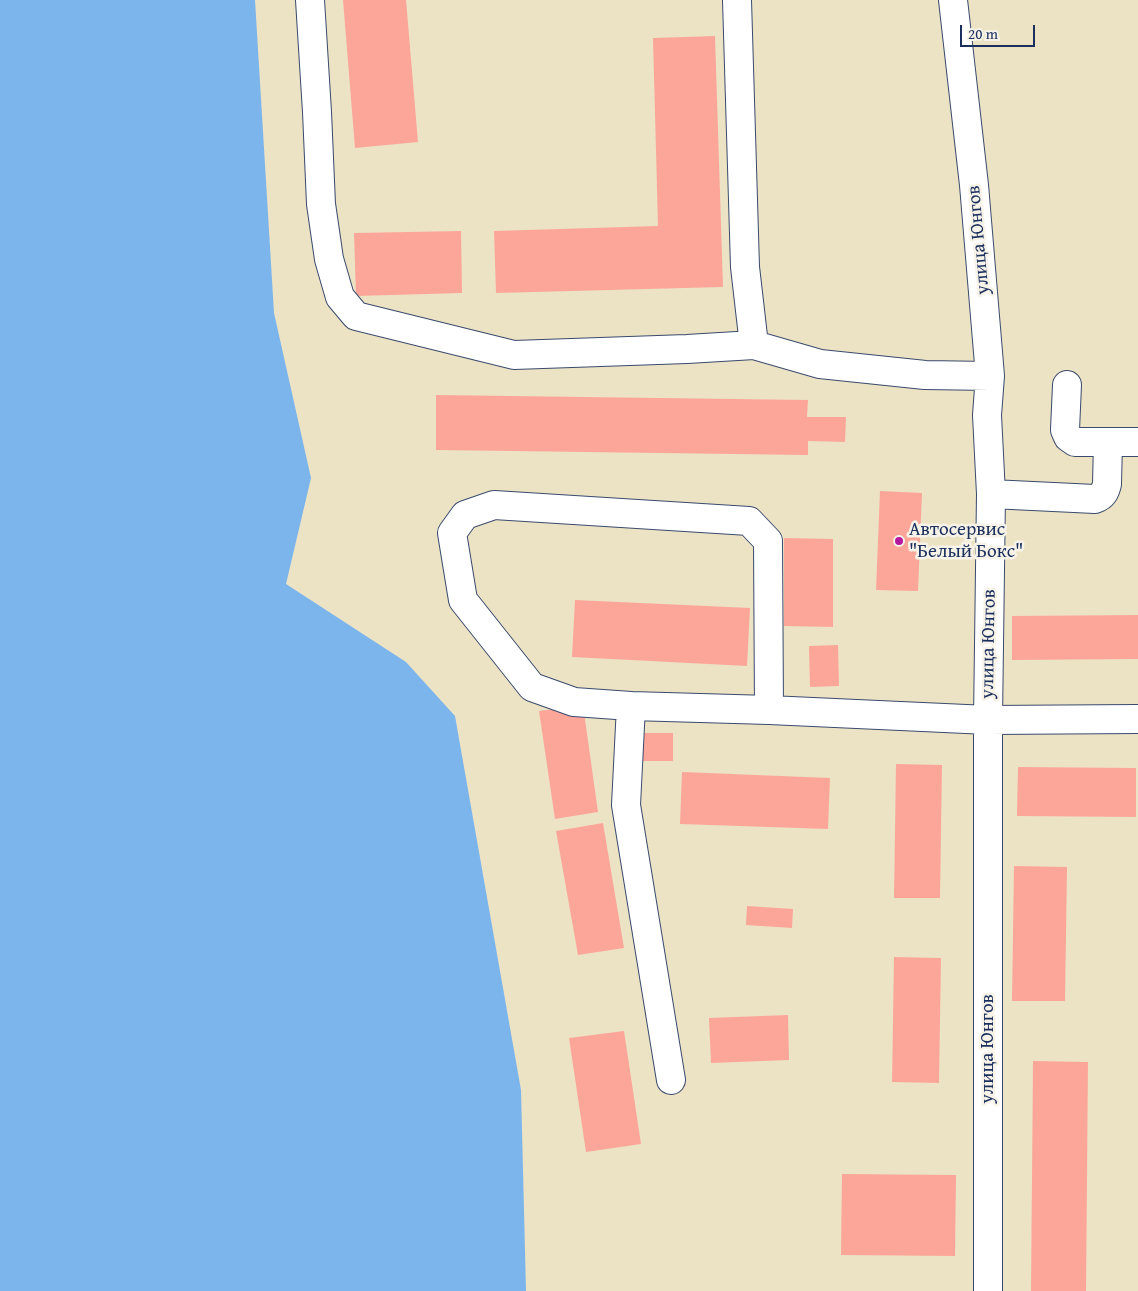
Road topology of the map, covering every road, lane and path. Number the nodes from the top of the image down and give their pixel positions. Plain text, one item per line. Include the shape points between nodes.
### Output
1 (310, 0) edge
2 (737, 0) edge
3 (953, 0) edge
4 (754, 344) junction
5 (990, 376) junction
6 (1066, 385) dead end
7 (1108, 442) junction
8 (1138, 442) edge
9 (991, 494) junction
10 (632, 706) junction
11 (769, 710) junction
12 (1138, 719) edge
13 (988, 720) junction
14 (672, 1080) dead end
15 (988, 1291) edge

1 - 4 street via 321,204 329,259 340,297 356,316 514,354
2 - 4 street via 744,267
3 - 5 street, улица Юнгов via 974,185
4 - 5 street via 820,364 925,375
5 - 9 street, улица Юнгов via 987,415
6 - 7 street via 1065,430 1068,437 1075,442
7 - 8 street
7 - 9 street via 1108,484 1101,496 1095,499
9 - 13 street, улица Юнгов
10 - 11 street
10 - 11 street via 574,702 532,687 463,600 452,533 465,515 494,505 749,521 768,541
10 - 14 street via 626,805
11 - 13 street
12 - 13 street
13 - 15 street, улица Юнгов

